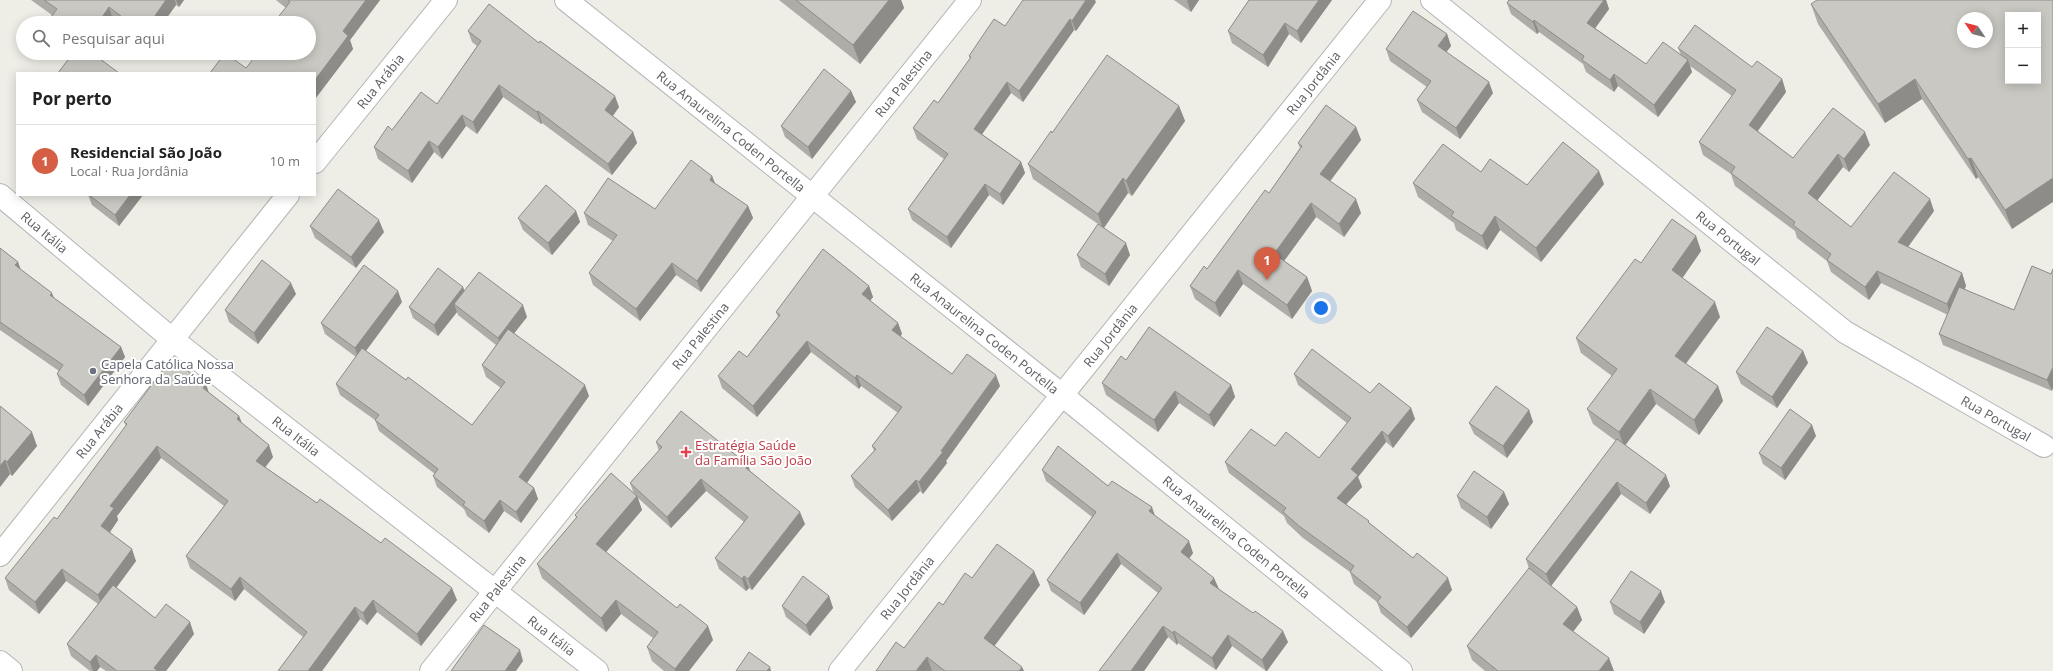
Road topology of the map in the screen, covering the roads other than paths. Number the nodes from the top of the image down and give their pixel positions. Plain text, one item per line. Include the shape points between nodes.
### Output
1 (446, 0) edge
2 (566, 0) edge
3 (970, 0) edge
4 (1380, 0) edge
5 (1432, 0) edge
6 (316, 161) edge
7 (0, 195) edge
8 (287, 196) edge
9 (812, 196) junction
10 (172, 339) junction
11 (1062, 395) junction
12 (2044, 446) dead end
13 (0, 555) edge
14 (495, 591) junction
15 (0, 662) edge
16 (11, 671) edge
17 (431, 671) edge
18 (597, 671) edge
19 (840, 671) edge
20 (1401, 671) edge

1 - 6 street, Rua Arábia
2 - 9 street, Rua Anaurelina Coden Portella
3 - 9 street, Rua Palestina
4 - 11 street, Rua Jordânia
5 - 12 street, Rua Portugal via 1845,332
7 - 10 street, Rua Itália
8 - 10 street, Rua Arábia
9 - 11 street, Rua Anaurelina Coden Portella
9 - 14 street, Rua Palestina
10 - 13 street, Rua Arábia
10 - 14 street, Rua Itália
11 - 19 street, Rua Jordânia
11 - 20 street, Rua Anaurelina Coden Portella
14 - 17 street, Rua Palestina
14 - 18 street, Rua Itália
15 - 16 street

